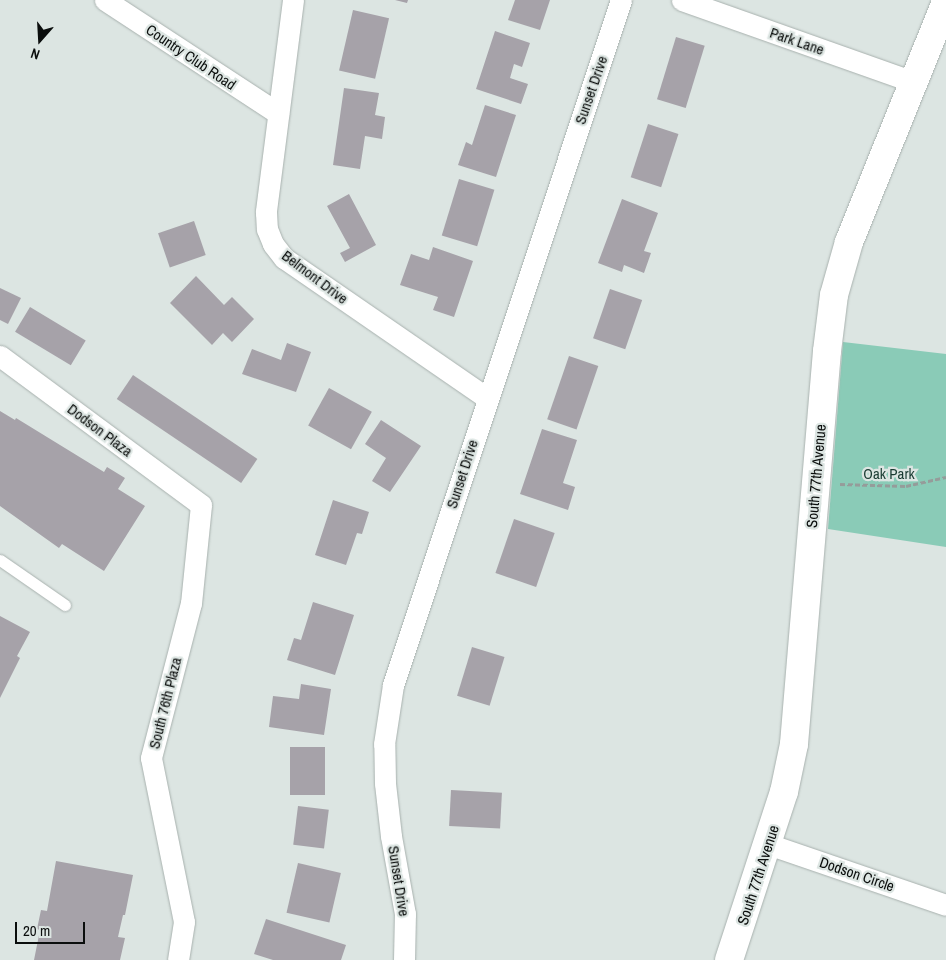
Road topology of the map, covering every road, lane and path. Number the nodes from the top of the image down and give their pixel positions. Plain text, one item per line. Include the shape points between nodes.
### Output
1 (106, 0) edge
2 (293, 0) edge
3 (622, 0) edge
4 (682, 0) edge
5 (946, 2) edge
6 (914, 82) junction
7 (278, 112) junction
8 (0, 356) edge
9 (487, 398) junction
10 (946, 477) edge
11 (837, 484) dead end
12 (201, 505) joint
13 (0, 560) edge
14 (65, 605) dead end
15 (768, 844) junction
16 (946, 905) edge
17 (178, 960) edge
18 (404, 960) edge
19 (729, 960) edge

1 - 7 street, Country Club Road
2 - 7 street, Belmont Drive
3 - 9 street, Sunset Drive
4 - 6 street, Park Lane
5 - 6 street, South 77th Avenue
6 - 15 street, South 77th Avenue via 849,242 834,295 794,744
7 - 9 street, Belmont Drive via 266,212 267,229 273,244 284,258
8 - 12 street, Dodson Plaza
9 - 18 street, Sunset Drive via 401,657 387,710 385,782 405,914
10 - 11 path via 906,486
12 - 17 street, South 76th Plaza via 190,603 151,758 184,922
13 - 14 lane
15 - 16 street, Dodson Circle
15 - 19 street, South 77th Avenue

